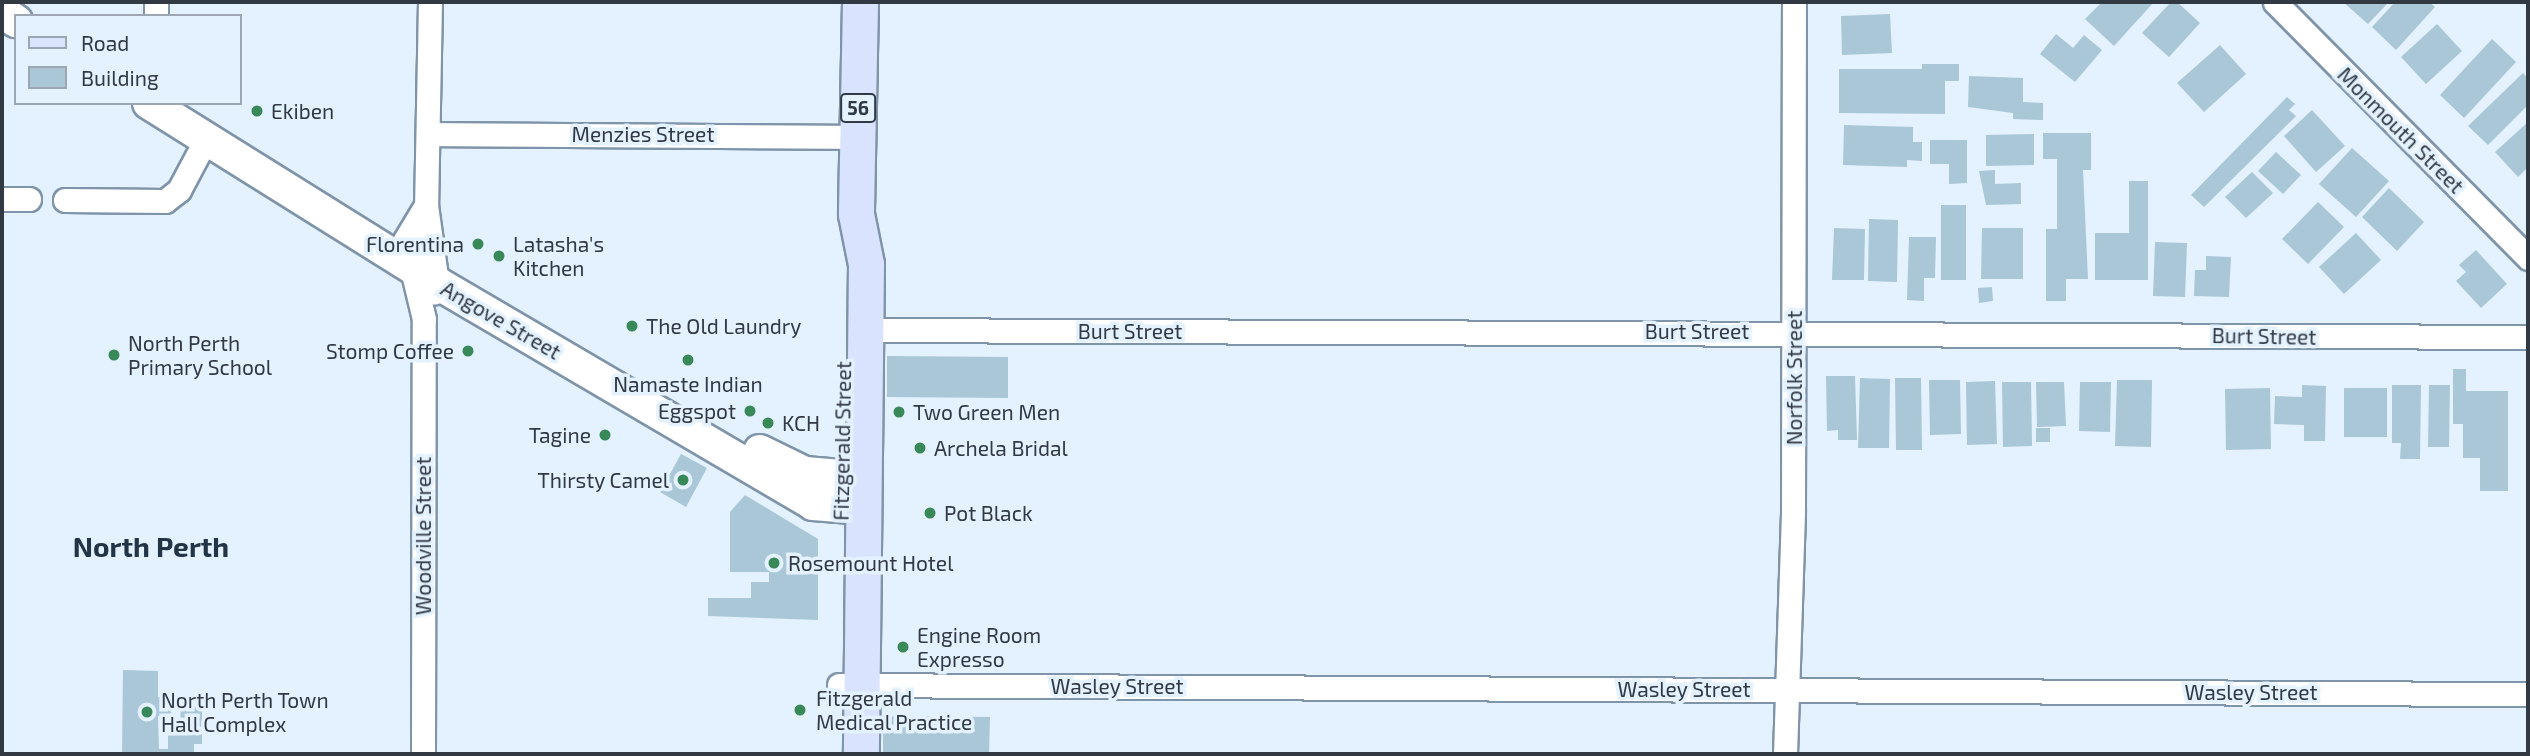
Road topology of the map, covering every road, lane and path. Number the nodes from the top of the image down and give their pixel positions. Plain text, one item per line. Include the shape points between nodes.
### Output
1 (430, 2) edge
2 (860, 2) edge
3 (1794, 2) edge
4 (2275, 2) edge
5 (152, 105) edge
6 (178, 105) edge
7 (429, 134) junction
8 (857, 137) junction
9 (205, 141) junction
10 (2, 199) edge
11 (29, 199) dead end
12 (65, 200) dead end
13 (426, 205) junction
14 (856, 214) junction
15 (2528, 258) edge
16 (421, 262) junction
17 (424, 319) junction
18 (866, 330) junction
19 (1795, 331) junction
20 (2528, 337) edge
21 (853, 493) junction
22 (851, 685) junction
23 (1785, 690) junction
24 (2528, 694) edge
25 (423, 754) edge
26 (839, 754) edge
27 (861, 754) edge
28 (1785, 754) edge

1 - 7 street, Woodville Street
2 - 8 main road, Fitzgerald Street / 56
3 - 19 street, Norfolk Street
4 - 15 street, Monmouth Street
5 - 9 main road, Angove Street
6 - 16 main road, Angove Street
7 - 8 street, Menzies Street
7 - 13 street, Woodville Street
8 - 14 main road, Fitzgerald Street / 56
9 - 12 street via 180,190 165,201
9 - 16 main road, Angove Street
10 - 11 street
13 - 16 street, Woodville Street
13 - 16 street, Woodville Street
14 - 18 main road, Fitzgerald Street / 56 via 866,264
14 - 21 main road, Fitzgerald Street / 56 via 844,262
16 - 17 street, Woodville Street
16 - 17 street, Woodville Street
16 - 21 main road, Angove Street via 813,504
17 - 25 street, Woodville Street
18 - 19 street, Burt Street
18 - 21 main road, Fitzgerald Street / 56
19 - 20 street, Burt Street
19 - 23 street, Norfolk Street
21 - 22 main road, Fitzgerald Street / 56
22 - 23 street, Wasley Street
22 - 26 main road, Fitzgerald Street / 56
22 - 27 main road, Fitzgerald Street / 56
23 - 24 street, Wasley Street
23 - 28 street, Norfolk Street

